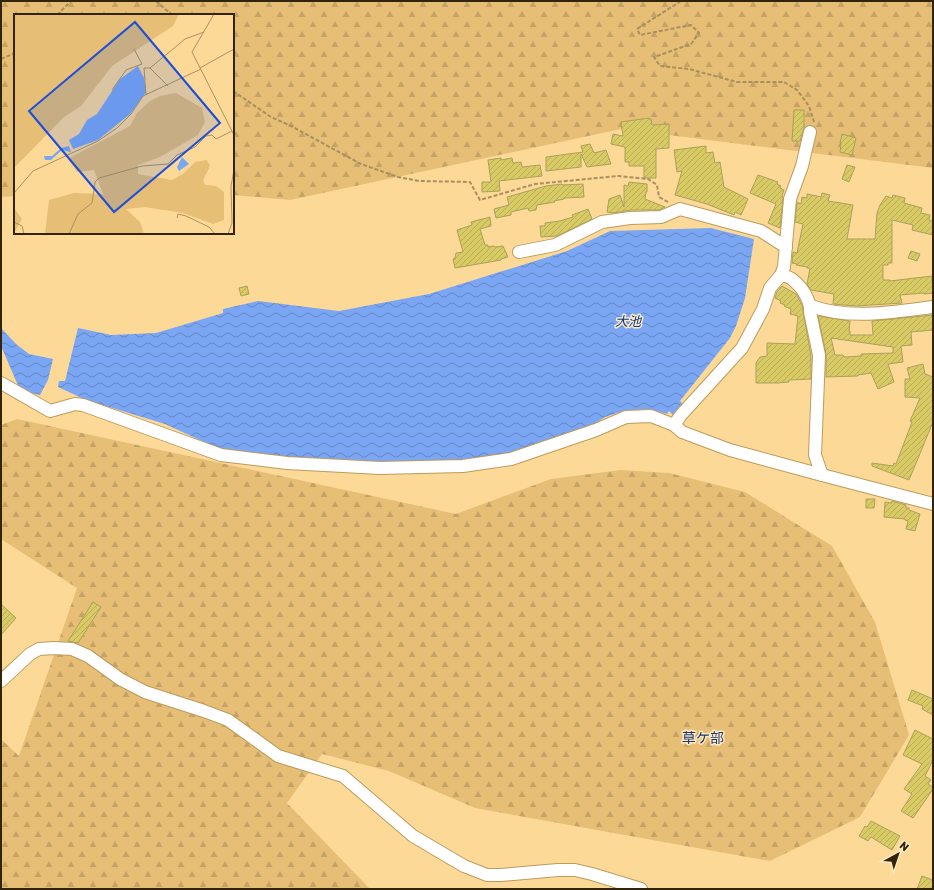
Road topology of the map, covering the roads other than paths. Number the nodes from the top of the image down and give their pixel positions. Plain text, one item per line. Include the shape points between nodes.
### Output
1 (810, 132) road end
2 (786, 247) junction
3 (519, 252) dead end
4 (781, 275) junction
5 (811, 306) junction
6 (933, 308) edge
7 (1, 383) edge
8 (674, 425) junction
9 (822, 475) junction
10 (933, 504) edge
11 (1, 681) edge
12 (641, 889) edge

1 - 2 street via 802,166 790,199
2 - 3 street via 761,231 680,209 661,217 602,222 555,245
2 - 4 street
4 - 5 street via 792,279
4 - 8 street via 770,288 763,309 742,348
5 - 6 street via 826,312 872,314
5 - 9 street via 819,355 815,455
7 - 8 street via 50,411 75,404 83,405 221,455 287,463 380,468 463,466 512,460 626,417 651,416
8 - 9 street via 682,432 730,450
9 - 10 street
11 - 12 street via 39,649 72,649 88,656 120,679 144,692 228,720 278,756 343,776 413,836 464,866 487,875 575,870

